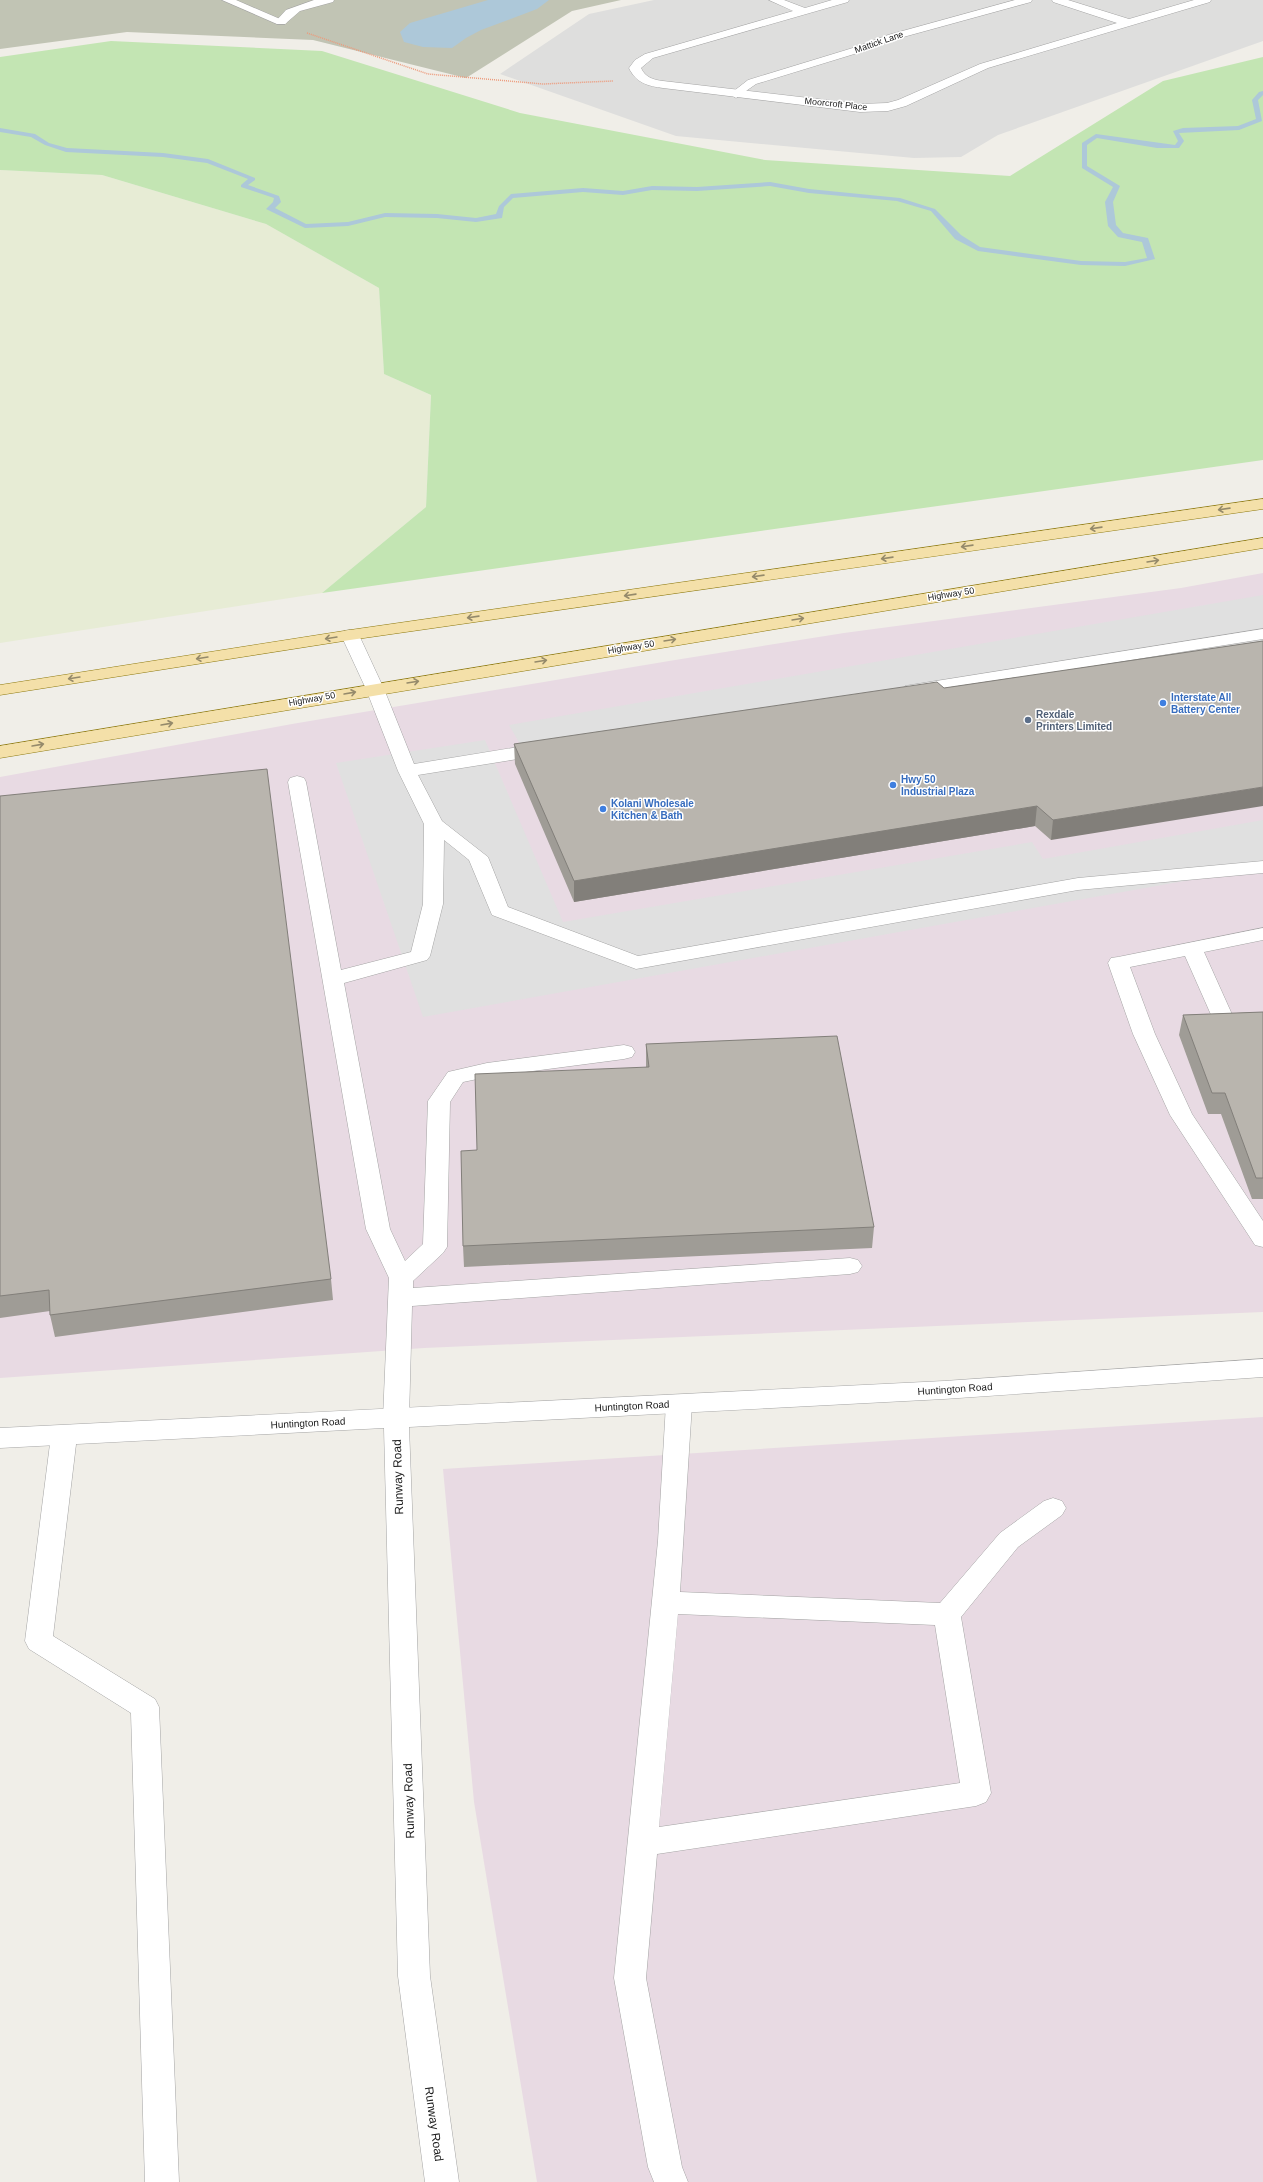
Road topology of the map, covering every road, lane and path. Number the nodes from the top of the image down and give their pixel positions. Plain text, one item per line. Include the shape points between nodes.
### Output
1 (227, 0) edge
2 (329, 0) edge
3 (774, 0) edge
4 (844, 0) edge
5 (1026, 0) edge
6 (1057, 0) edge
7 (1206, 0) edge
8 (803, 11) junction
9 (281, 22) junction
10 (1126, 22) junction
11 (641, 78) junction
12 (736, 94) junction
13 (1263, 504) edge
14 (1263, 543) edge
15 (1263, 634) edge
16 (350, 635) junction
17 (375, 689) junction
18 (0, 690) edge
19 (894, 693) edge
20 (557, 747) edge
21 (0, 752) edge
22 (408, 771) junction
23 (297, 782) dead end
24 (434, 824) junction
25 (1263, 867) edge
26 (1263, 934) edge
27 (1192, 948) junction
28 (332, 979) junction
29 (1224, 1021) edge
30 (624, 1052) dead end
31 (1263, 1240) edge
32 (850, 1266) dead end
33 (401, 1288) junction
34 (1263, 1368) edge
35 (679, 1404) junction
36 (396, 1418) junction
37 (64, 1436) junction
38 (0, 1438) edge
39 (1053, 1508) dead end
40 (665, 1602) junction
41 (947, 1614) junction
42 (642, 1843) junction
43 (162, 2182) edge
44 (442, 2182) edge
45 (671, 2182) edge

1 - 9 street
2 - 9 street via 291,11
3 - 8 street
4 - 8 street
5 - 12 street, Mattick Lane via 892,37 752,82
6 - 10 street
7 - 10 street, Moorcroft Place
8 - 11 street via 648,56 635,68
9 - 11 path via 422,72 449,77 558,84
10 - 12 street, Moorcroft Place via 984,66 888,107 860,108
11 - 12 street, Moorcroft Place via 656,83
13 -> 16 main road
17 -> 14 main road, Highway 50
15 - 19 street
16 - 17 street
16 -> 18 main road
21 -> 17 main road, Highway 50
17 - 22 street
20 - 22 street
22 - 24 street
23 - 28 street
24 - 25 street via 478,857 499,911 636,963 1078,884
24 - 28 street via 433,904 420,956
26 - 27 street
27 - 29 street
27 - 31 street via 1118,963 1144,1034 1181,1115
28 - 33 street via 378,1229
30 - 33 street via 487,1070 456,1077 439,1101 435,1247
32 - 33 street
33 - 36 street, Runway Road
34 - 35 street, Huntington Road via 944,1390
35 - 36 street, Huntington Road
35 - 40 street
36 - 37 street, Huntington Road
36 - 44 street, Runway Road via 414,1976
37 - 38 street, Huntington Road
37 - 43 street via 39,1641 145,1706
39 - 41 street via 1009,1540
40 - 41 street
40 - 42 street
41 - 42 street via 976,1793
42 - 45 street via 630,1978 665,2167

